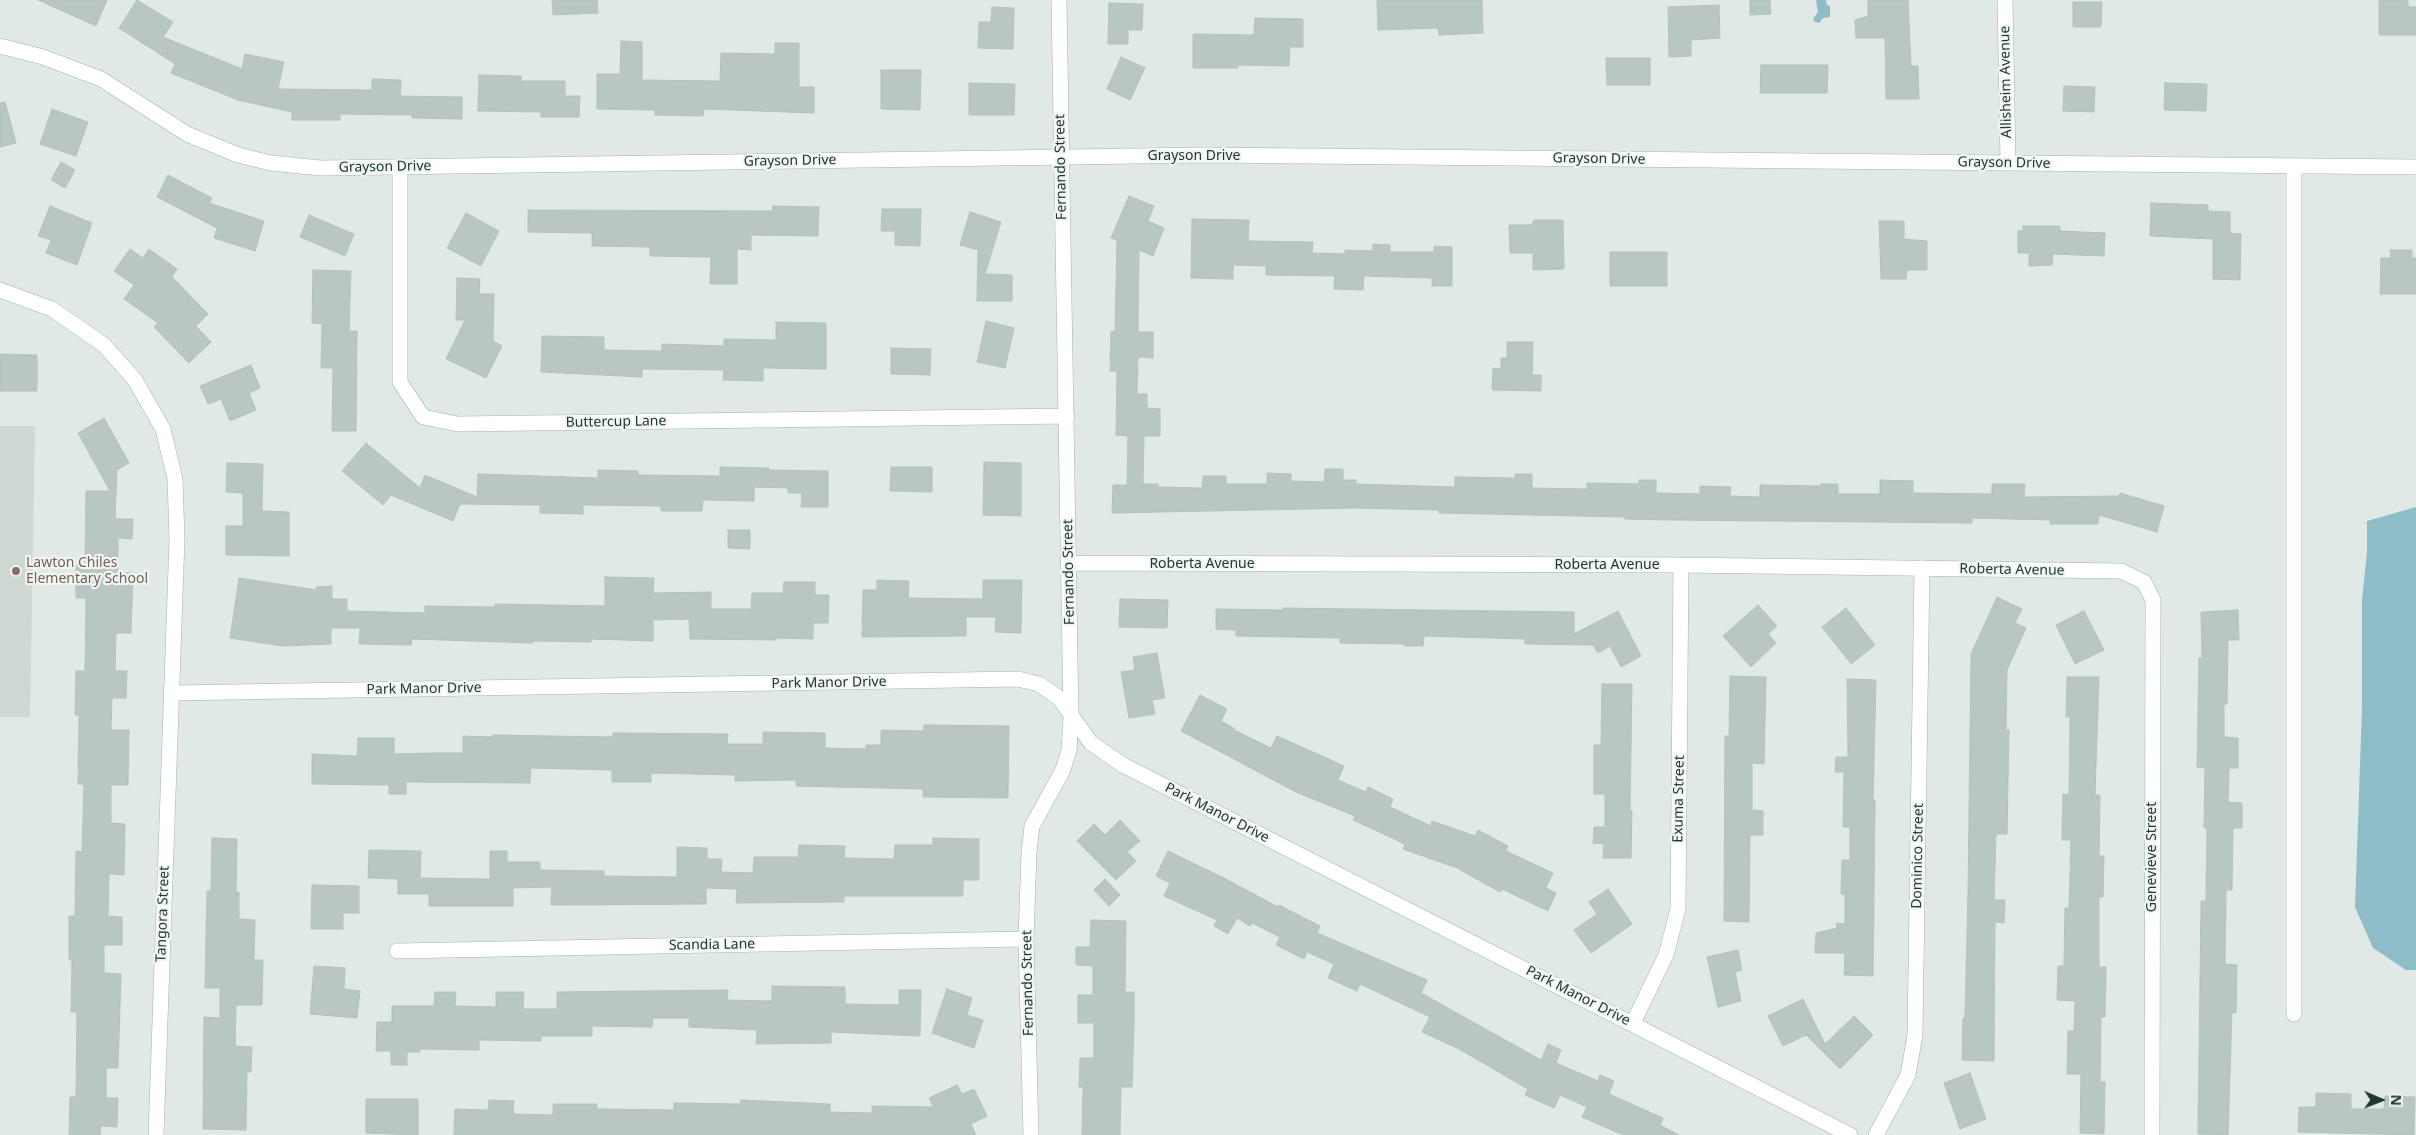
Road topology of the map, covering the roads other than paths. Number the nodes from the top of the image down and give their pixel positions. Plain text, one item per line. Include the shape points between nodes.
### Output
1 (1059, 0) edge
2 (2006, 0) edge
3 (0, 46) edge
4 (1061, 157) junction
5 (2008, 163) junction
6 (2294, 166) junction
7 (400, 167) junction
8 (2416, 167) edge
9 (0, 290) edge
10 (1067, 416) junction
11 (1068, 563) junction
12 (1681, 565) junction
13 (1922, 568) junction
14 (2144, 582) joint
15 (171, 693) junction
16 (1071, 717) junction
17 (1026, 939) junction
18 (397, 951) dead end
19 (2294, 1014) dead end
20 (1633, 1024) junction
21 (156, 1135) edge
22 (1031, 1135) edge
23 (1850, 1135) edge
24 (1876, 1135) edge
25 (2152, 1135) edge

1 - 4 street, Fernando Street
2 - 5 street, Allisheim Avenue
3 - 7 street, Grayson Drive via 43,57 101,79 187,134 238,155 271,163 320,168
4 - 5 street, Grayson Drive via 1204,155
4 - 7 street, Grayson Drive
4 - 10 street, Fernando Street
5 - 6 street, Grayson Drive
6 - 8 street, Grayson Drive
6 - 19 street
7 - 10 street, Buttercup Lane via 400,382 423,418 458,424
9 - 15 street via 52,309 104,345 136,380 163,429 175,480 178,539
10 - 11 street, Fernando Street
11 - 12 street, Roberta Avenue
11 - 16 street, Fernando Street
12 - 13 street, Roberta Avenue
12 - 20 street, Exuma Street via 1678,909 1666,955
13 - 14 street, Roberta Avenue via 2121,571
13 - 24 street, Dominico Street via 1915,1035 1908,1075
14 - 25 street, Genevieve Street via 2153,600
15 - 16 street, Park Manor Drive via 1018,680 1039,684 1059,698
15 - 21 street, Tangora Street
16 - 17 street, Fernando Street via 1068,751 1062,772 1032,826
16 - 20 street, Park Manor Drive via 1091,744 1124,766
17 - 18 street, Scandia Lane
17 - 22 street, Fernando Street
20 - 23 street, Park Manor Drive

